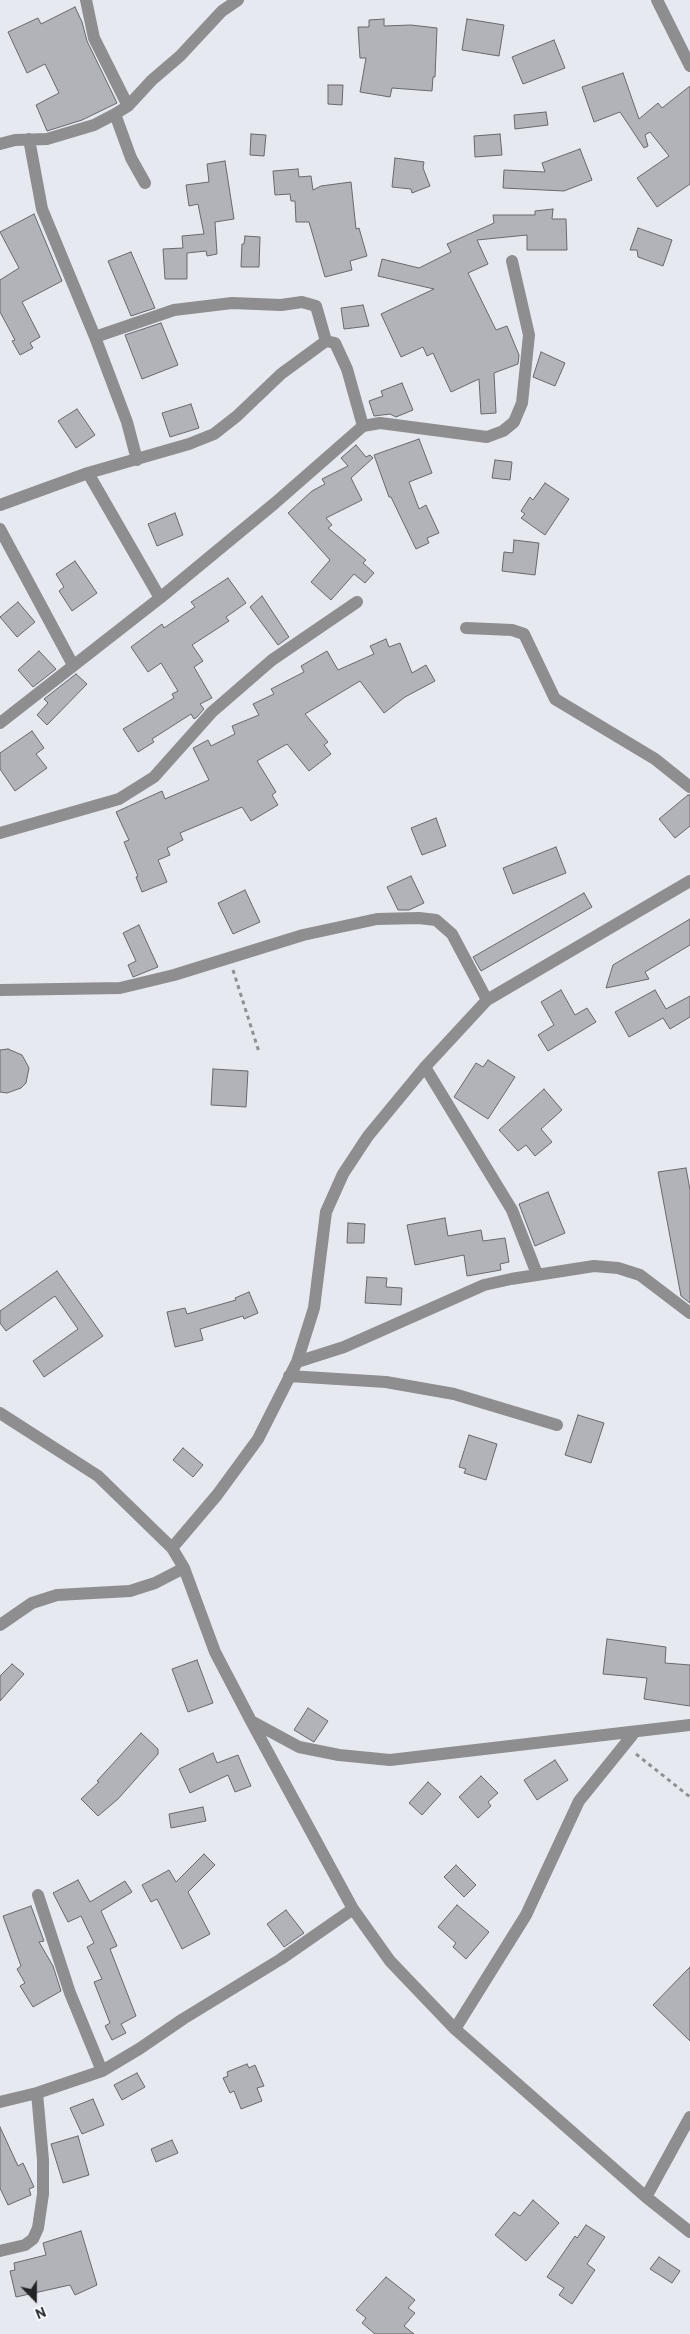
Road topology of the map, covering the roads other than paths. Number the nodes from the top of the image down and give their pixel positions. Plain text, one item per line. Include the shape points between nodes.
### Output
1 (86, 0) edge
2 (236, 0) edge
3 (657, 0) edge
4 (690, 66) edge
5 (128, 106) junction
6 (115, 114) junction
7 (29, 139) junction
8 (0, 144) edge
9 (145, 183) dead end
10 (512, 261) dead end
11 (95, 337) junction
12 (326, 341) junction
13 (363, 426) junction
14 (137, 460) junction
15 (88, 473) junction
16 (0, 505) edge
17 (0, 529) edge
18 (160, 598) junction
19 (357, 602) dead end
20 (466, 628) dead end
21 (73, 665) junction
22 (0, 723) edge
23 (690, 787) edge
24 (0, 833) edge
25 (690, 881) edge
26 (0, 990) edge
27 (487, 1000) junction
28 (426, 1068) junction
29 (537, 1274) junction
30 (690, 1313) edge
31 (297, 1362) junction
32 (289, 1376) junction
33 (0, 1413) edge
34 (557, 1425) dead end
35 (172, 1548) junction
36 (184, 1568) junction
37 (0, 1625) edge
38 (251, 1721) junction
39 (690, 1725) edge
40 (634, 1733) junction
41 (38, 1895) dead end
42 (353, 1909) junction
43 (455, 2029) junction
44 (102, 2071) junction
45 (37, 2093) junction
46 (0, 2102) edge
47 (690, 2117) edge
48 (646, 2197) junction
49 (690, 2232) edge
50 (0, 2251) edge

1 - 5 street via 94,38
2 - 5 street
3 - 4 street
5 - 6 street
6 - 7 street via 47,140
6 - 9 street via 131,158
7 - 8 street
7 - 11 street via 42,210
10 - 13 street via 528,336 522,404 514,422 504,431 487,437 380,423
11 - 12 street via 174,310 302,302 316,306
11 - 14 street via 127,422
12 - 13 street via 335,343 347,369
12 - 14 street via 281,374 214,434
13 - 18 street
14 - 15 street
15 - 16 street
15 - 18 street
17 - 21 street
18 - 21 street
19 - 24 street via 272,660 218,707 154,777 119,799
20 - 23 street via 512,630 524,634 556,698 655,759
21 - 22 street
25 - 27 street
26 - 27 street via 120,988 174,975 303,935 377,919 419,918 436,920 452,934
27 - 28 street
28 - 29 street via 512,1210
28 - 31 street via 368,1136 343,1174 326,1212 314,1308
29 - 30 street via 594,1266 618,1268 640,1275
29 - 31 street via 484,1285 344,1347
31 - 32 street
32 - 34 street via 386,1382 454,1394
32 - 35 street via 258,1440
33 - 35 street via 98,1476
35 - 36 street
36 - 37 street via 130,1592 57,1595 32,1603
36 - 38 street via 215,1652
38 - 40 street via 299,1747 390,1760
38 - 42 street
39 - 40 street
40 - 43 street via 579,1801 526,1915
41 - 44 street via 70,1993
42 - 43 street via 390,1961
42 - 44 street via 281,1959
43 - 48 street
44 - 45 street
45 - 46 street
45 - 50 street via 43,2160 38,2228 32,2239 24,2244
47 - 48 street
48 - 49 street

